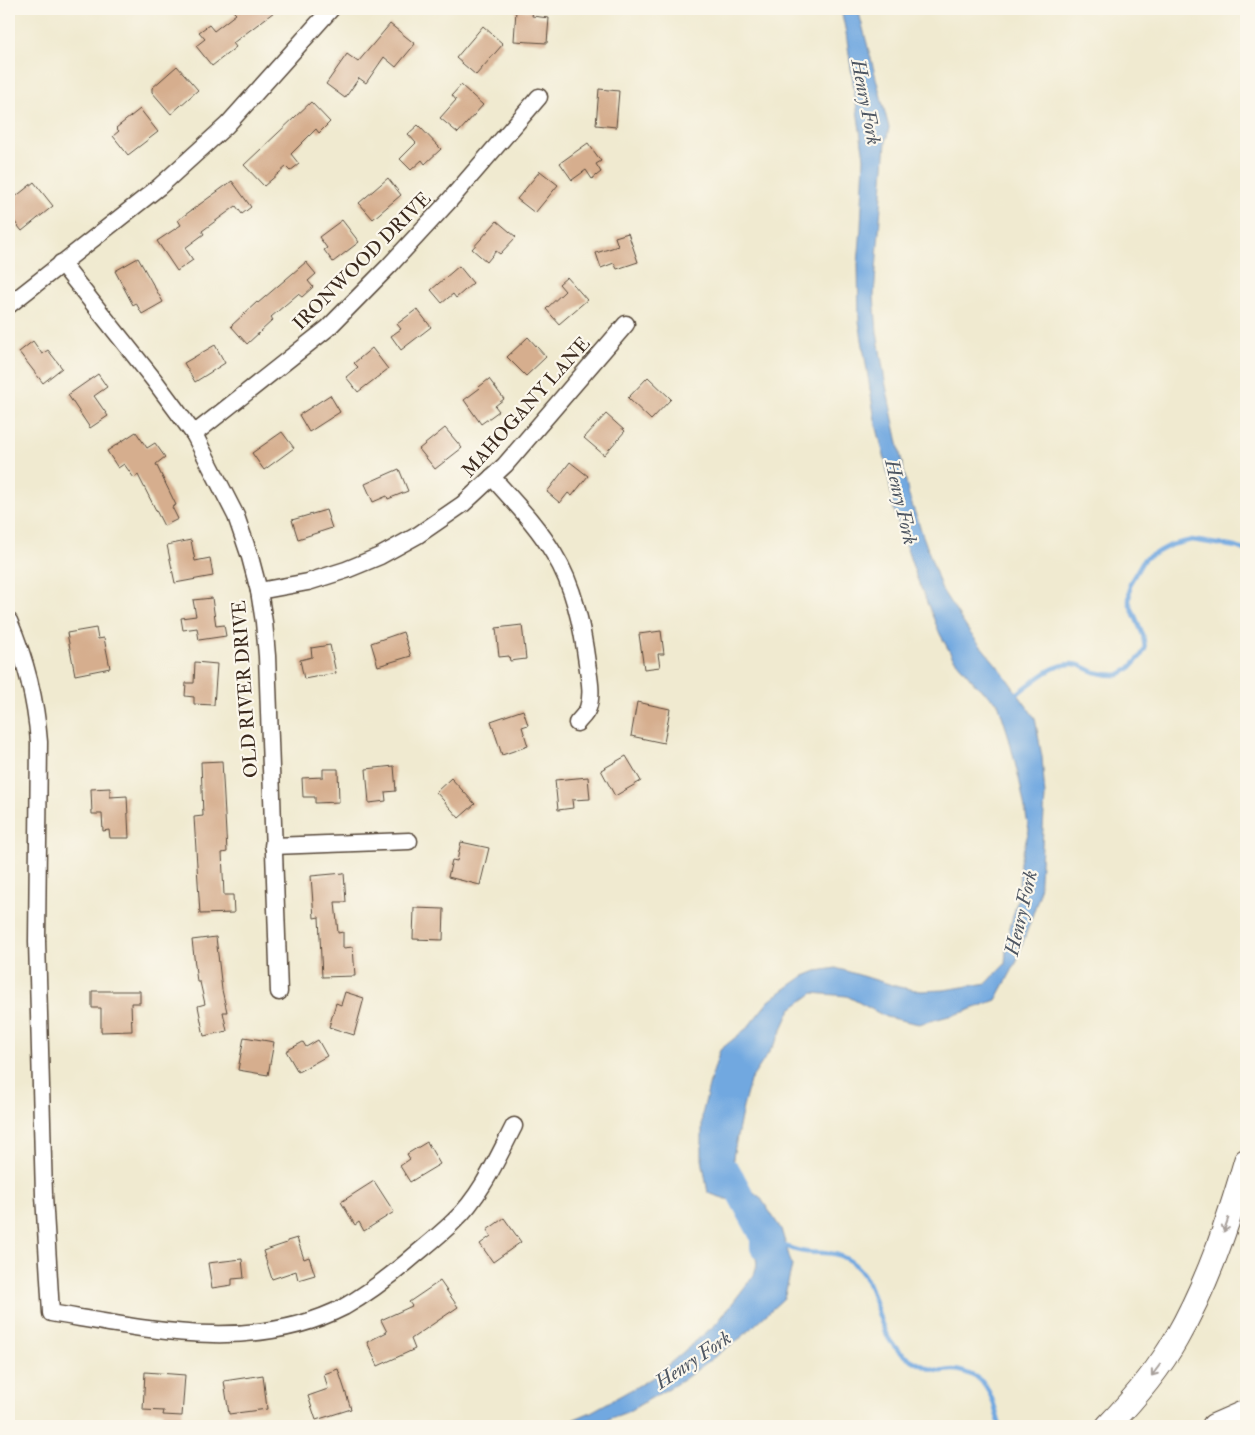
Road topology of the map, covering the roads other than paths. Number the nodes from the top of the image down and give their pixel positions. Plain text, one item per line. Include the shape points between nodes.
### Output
1 (331, 9) edge
2 (540, 97) dead end
3 (61, 263) junction
4 (9, 305) edge
5 (626, 324) dead end
6 (194, 434) junction
7 (492, 477) junction
8 (259, 591) junction
9 (9, 621) edge
10 (577, 723) dead end
11 (409, 841) dead end
12 (273, 846) junction
13 (279, 992) dead end
14 (514, 1126) dead end
15 (1246, 1162) edge
16 (1246, 1412) edge
17 (1108, 1426) edge
18 (1214, 1426) edge

1 - 3 street via 227,125 159,187
2 - 6 street, IRONWOOD DRIVE via 396,259 328,328
3 - 4 street
3 - 6 street, OLD RIVER DRIVE
5 - 7 street, MAHOGANY LANE
6 - 8 street, OLD RIVER DRIVE via 236,516
7 - 8 street, MAHOGANY LANE via 463,504 380,556 308,582
7 - 10 street via 535,525 555,554 566,578 584,641 591,686 589,707
8 - 12 street, OLD RIVER DRIVE via 267,656
9 - 14 street via 36,712 39,742 37,941 44,1195 51,1313 196,1334 262,1332 316,1318 343,1307 383,1282 455,1221 489,1174
11 - 12 street
12 - 13 street, OLD RIVER DRIVE
15 -> 17 highway via 1219,1246 1176,1340 1144,1386
16 - 18 highway

